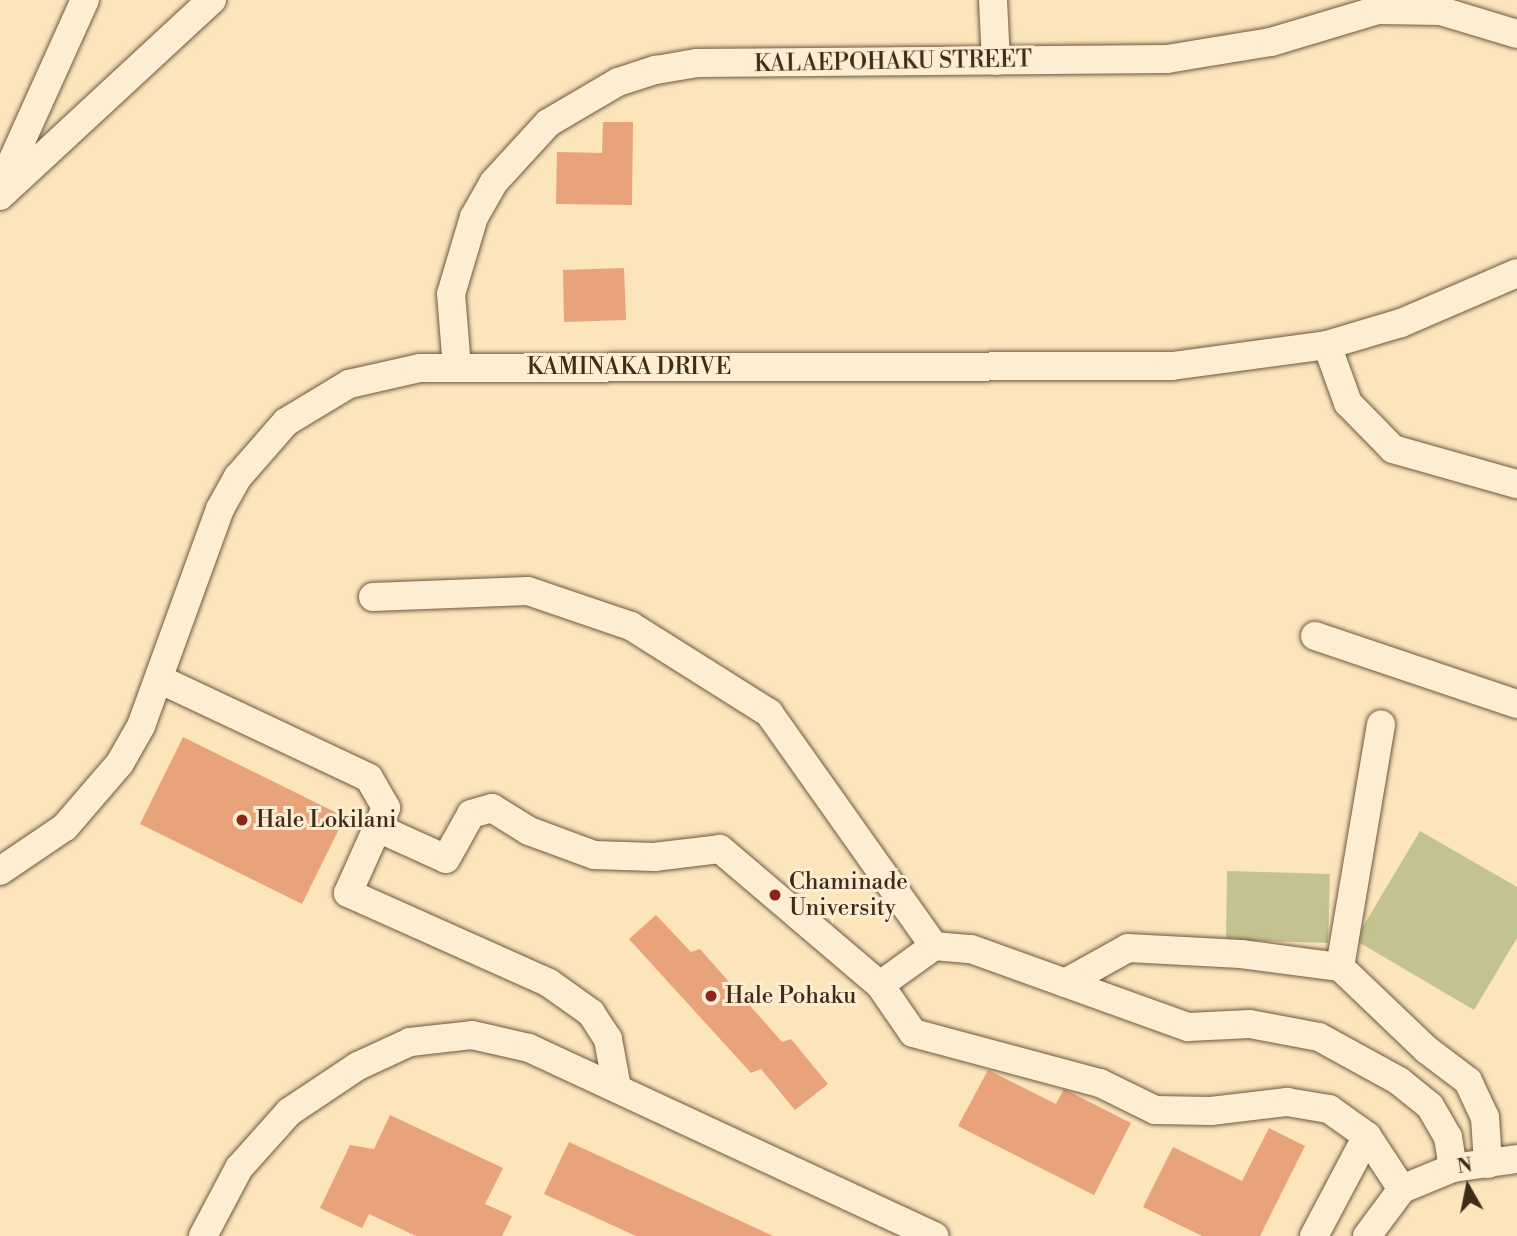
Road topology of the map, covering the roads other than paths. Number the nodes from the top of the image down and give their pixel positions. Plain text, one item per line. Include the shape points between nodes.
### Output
1 (85, 0) edge
2 (212, 0) edge
3 (993, 0) edge
4 (1378, 5) edge
5 (1517, 34) edge
6 (996, 61) junction
7 (0, 188) edge
8 (0, 196) edge
9 (1517, 273) edge
10 (1327, 345) junction
11 (457, 368) junction
12 (1517, 484) edge
13 (373, 597) dead end
14 (1315, 636) dead end
15 (159, 679) junction
16 (1517, 704) edge
17 (1381, 724) dead end
18 (380, 829) junction
19 (0, 871) edge
20 (934, 946) junction
21 (1340, 967) junction
22 (1065, 983) junction
23 (880, 985) junction
24 (617, 1088) junction
25 (1367, 1136) junction
26 (1517, 1159) edge
27 (1488, 1164) junction
28 (1454, 1168) junction
29 (1402, 1189) junction
30 (203, 1236) edge
31 (934, 1236) edge
32 (1314, 1236) edge
33 (1367, 1236) edge

1 - 7 street
2 - 8 street
3 - 6 street
4 - 5 street, KALAEPOHAKU STREET via 1441,12
4 - 6 street, KALAEPOHAKU STREET via 1271,43 1219,52 1167,59
6 - 11 street, KALAEPOHAKU STREET via 697,64 618,82 582,100 519,151 474,218 451,294
9 - 10 street, KAMINAKA DRIVE via 1401,323
10 - 11 street, KAMINAKA DRIVE via 1172,366
10 - 12 street via 1348,403 1393,449
11 - 15 street, KAMINAKA DRIVE via 384,373 349,384 316,401 260,447 220,509
13 - 20 street via 528,591 631,626 769,713
14 - 16 street
15 - 18 street via 369,778 386,808
15 - 19 street, KAMINAKA DRIVE via 141,726 95,797 57,833
17 - 21 street
18 - 23 street via 446,859 471,814 492,808 529,831 594,855 654,857 720,849
18 - 24 street via 348,892 549,983 591,1013 608,1039
20 - 22 street via 971,949
20 - 23 street
21 - 22 street via 1241,954 1128,948
21 - 27 street via 1427,1050 1468,1081 1485,1117
22 - 28 street via 1188,1027 1250,1024 1319,1037 1399,1081 1430,1106 1448,1136
23 - 25 street via 913,1032 1100,1083 1155,1110 1211,1111 1287,1102 1329,1109
24 - 30 street via 529,1048 472,1035 410,1042 358,1066 289,1112 239,1168
24 - 31 street
25 - 29 street
25 - 32 street
26 - 27 street
27 - 28 street
28 - 29 street
29 - 33 street

